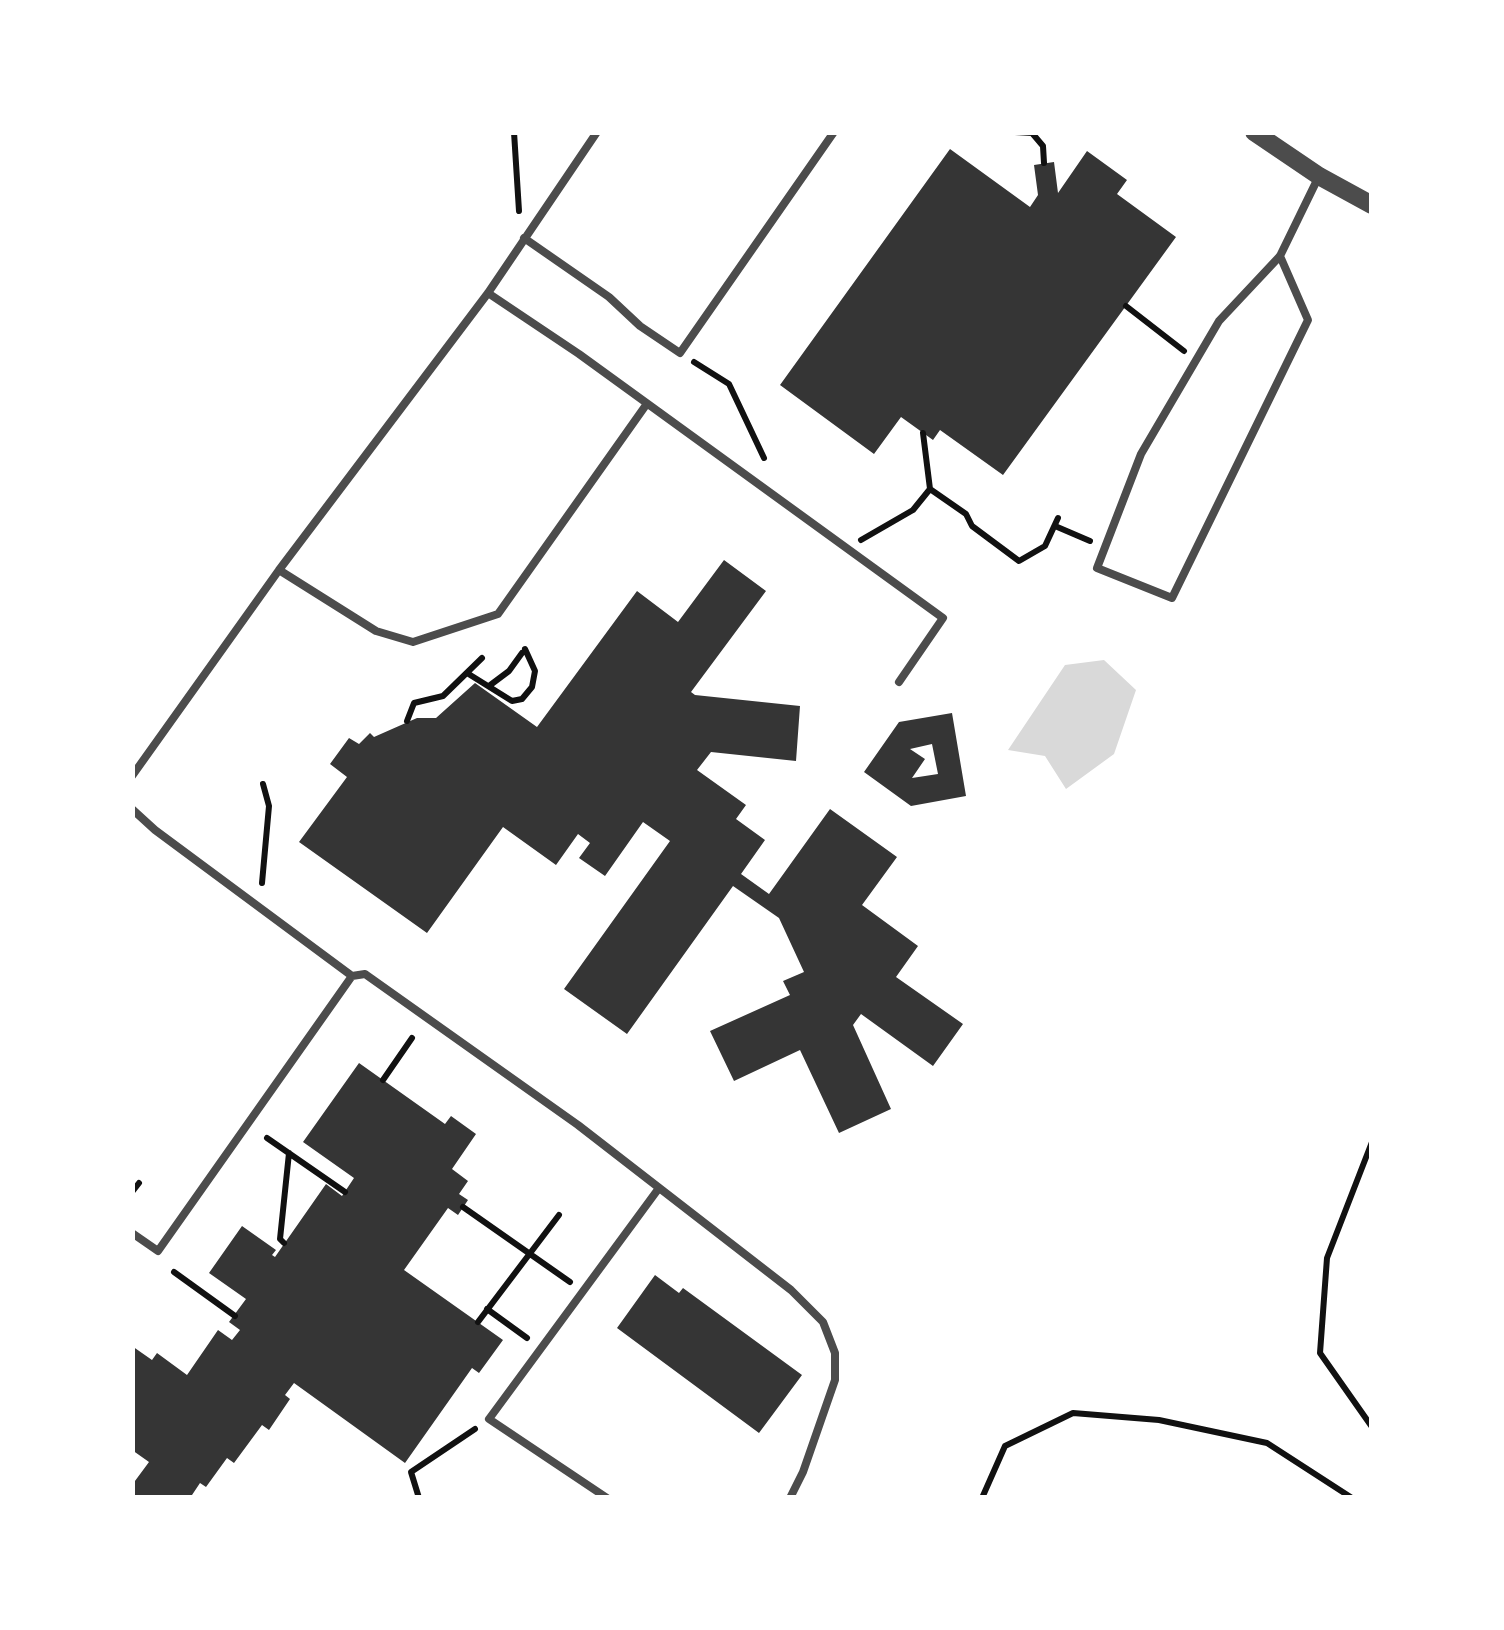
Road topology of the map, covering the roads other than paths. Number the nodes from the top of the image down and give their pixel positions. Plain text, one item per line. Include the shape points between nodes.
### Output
1 (597, 132) edge
2 (834, 132) edge
3 (1254, 132) edge
4 (1319, 176) junction
5 (1372, 204) edge
6 (524, 238) junction
7 (1280, 256) junction
8 (488, 293) junction
9 (646, 405) junction
10 (280, 570) junction
11 (899, 682) dead end
12 (132, 776) edge
13 (132, 809) edge
14 (352, 976) junction
15 (659, 1188) junction
16 (132, 1233) edge
17 (607, 1498) edge
18 (790, 1498) edge

1 - 6 lane
2 - 6 lane via 680,353
3 - 4 street
4 - 5 street
4 - 7 lane
6 - 8 lane
7 - 7 lane via 1308,320 1172,598 1097,568 1141,454 1196,360 1219,321
8 - 9 lane
8 - 10 lane
9 - 10 lane via 498,614 413,642 376,631
9 - 11 lane via 943,618
10 - 12 lane
13 - 14 lane
14 - 15 lane via 364,974
14 - 16 lane via 158,1251
15 - 17 lane via 489,1420
15 - 18 lane via 823,1322 835,1353 835,1380

